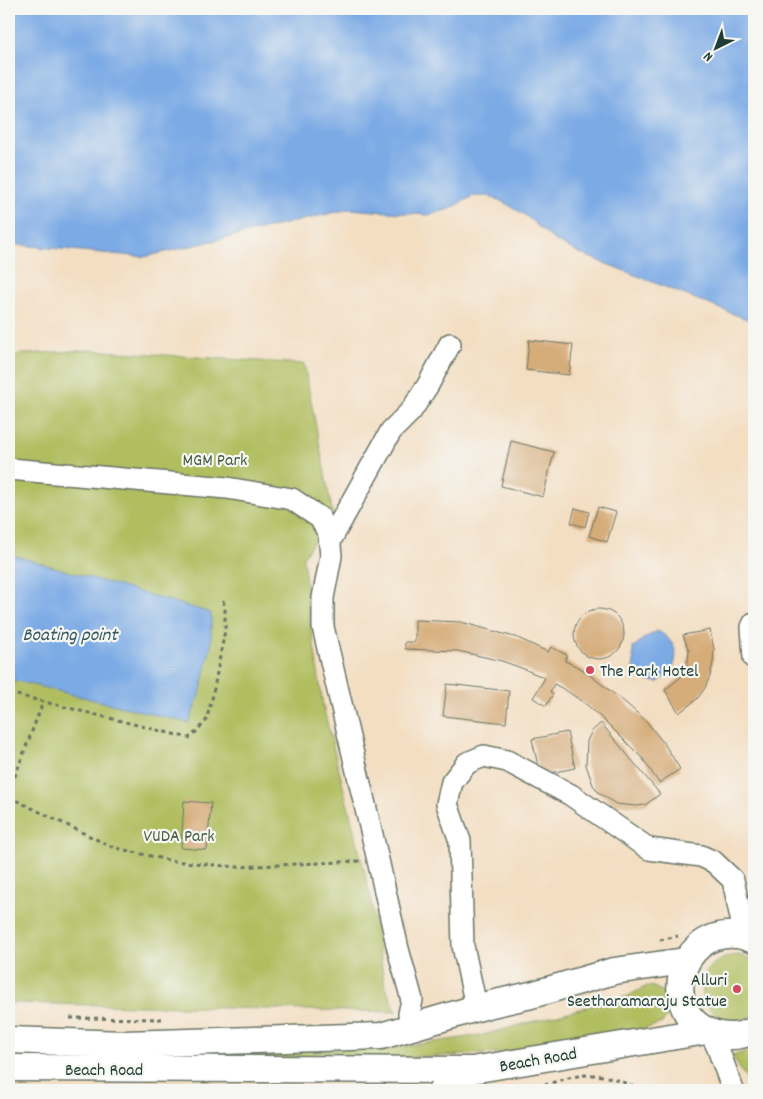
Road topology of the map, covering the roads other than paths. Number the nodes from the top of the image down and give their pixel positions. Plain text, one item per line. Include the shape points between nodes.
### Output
1 (450, 344) dead end
2 (9, 469) edge
3 (330, 540) junction
4 (754, 624) edge
5 (754, 658) edge
6 (750, 938) edge
7 (685, 961) junction
8 (471, 1011) junction
9 (413, 1027) junction
10 (754, 1030) edge
11 (708, 1031) junction
12 (9, 1040) edge
13 (9, 1068) edge
14 (472, 1070) junction
15 (439, 1090) edge
16 (733, 1090) edge

1 - 3 street via 411,412 391,431
2 - 3 street via 227,488 292,500 320,518
3 - 9 street via 323,627 412,1000 409,1014
4 - 5 street
6 - 7 main road via 736,934 716,936 698,945
6 - 8 street via 733,880 714,862 701,856 649,849 571,795 507,761 484,756 467,763 452,782 447,804 460,842 462,946 474,997
7 - 8 main road, Beach Road via 614,971
7 - 11 main road via 680,980 681,1000 691,1018
8 - 9 main road, Beach Road
9 - 12 main road, Beach Road via 382,1036 124,1044
10 - 11 main road, Beach Road via 745,1035 725,1037
11 - 14 main road, Beach Road
11 - 16 street
13 - 14 main road, Beach Road
14 - 15 street

